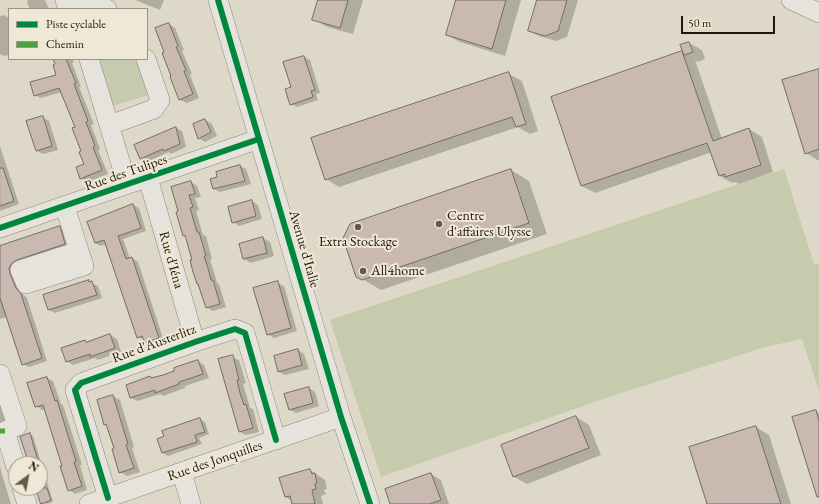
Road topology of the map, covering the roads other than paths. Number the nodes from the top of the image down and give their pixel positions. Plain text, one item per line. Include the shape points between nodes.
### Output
1 (65, 0) edge
2 (86, 0) edge
3 (218, 0) edge
4 (791, 0) edge
5 (75, 8) edge
6 (105, 8) edge
7 (819, 13) edge
8 (90, 60) edge
9 (146, 60) edge
10 (110, 125) junction
11 (259, 139) junction
12 (148, 178) junction
13 (127, 184) junction
14 (65, 206) junction
15 (0, 228) edge
16 (79, 251) dead end
17 (195, 342) junction
18 (0, 374) edge
19 (341, 417) junction
20 (3, 431) edge
21 (276, 440) junction
22 (12, 456) edge
23 (182, 473) junction
24 (108, 498) junction
25 (89, 504) edge
26 (191, 504) edge
27 (370, 504) edge

1 - 5 street
2 - 6 street
3 - 11 street, Avenue d'Italie
4 - 7 street
8 - 10 street
9 - 10 street via 160,100 154,109
10 - 13 street
11 - 12 street, Rue des Tulipes
11 - 19 street, Avenue d'Italie
12 - 13 street, Rue des Tulipes
12 - 17 street, Rue d'Iéna
13 - 14 street, Rue des Tulipes
14 - 15 street, Rue des Tulipes
14 - 16 street
17 - 21 street, Rue d'Austerlitz via 235,328 245,333
17 - 24 street, Rue d'Austerlitz via 81,383 75,390
18 - 20 street via 17,426
19 - 21 street, Rue des Jonquilles
19 - 27 street, Avenue d'Italie
20 - 22 street
21 - 23 street, Rue des Jonquilles
23 - 24 street, Rue des Jonquilles
23 - 26 street
24 - 25 street, Rue des Jonquilles

